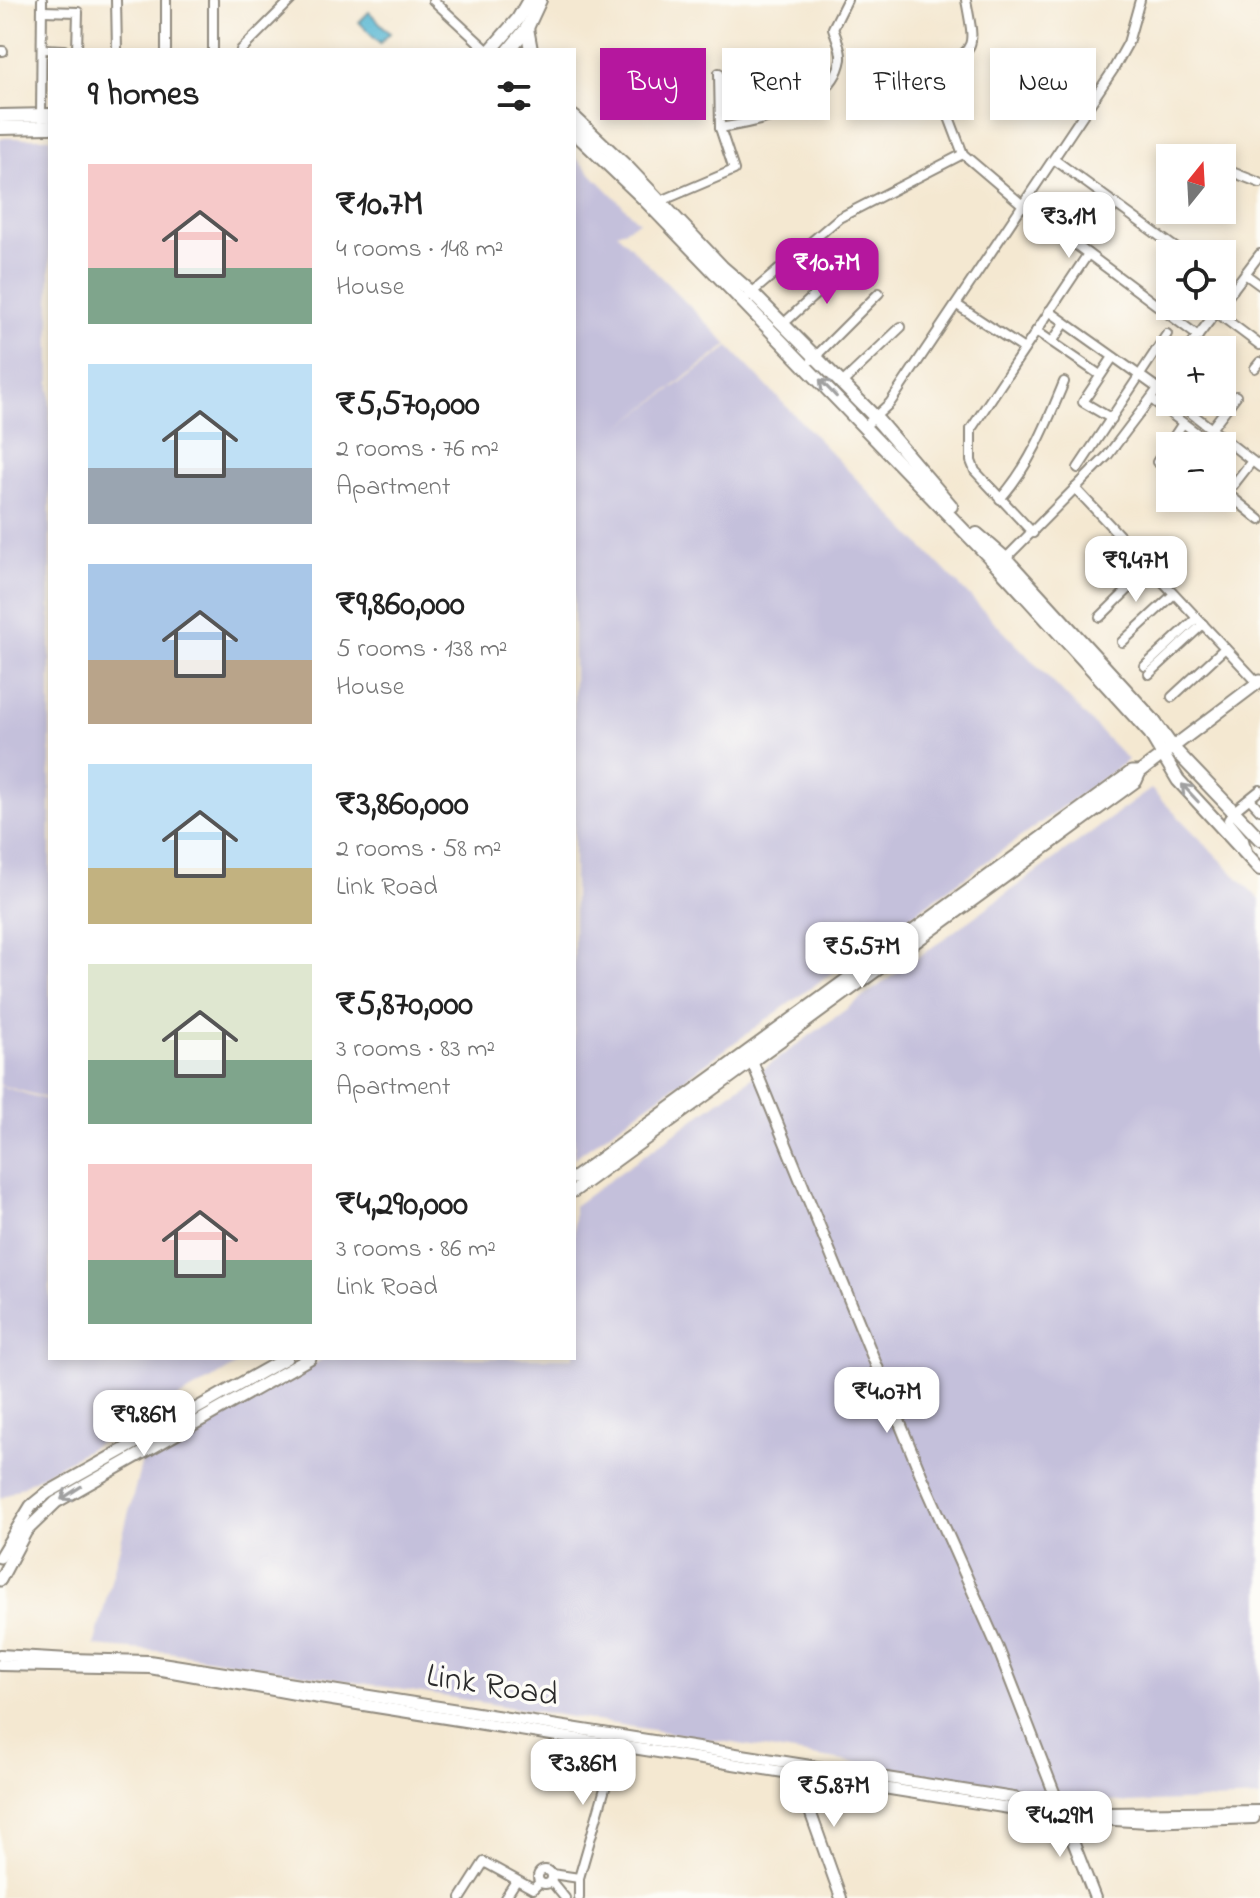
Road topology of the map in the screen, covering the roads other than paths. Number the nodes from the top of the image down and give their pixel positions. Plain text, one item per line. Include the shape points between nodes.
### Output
1 (42, 0) edge
2 (116, 0) edge
3 (166, 0) edge
4 (213, 0) edge
5 (291, 0) edge
6 (433, 0) edge
7 (529, 0) edge
8 (540, 0) edge
9 (847, 0) edge
10 (966, 0) edge
11 (1140, 0) edge
12 (43, 11) junction
13 (527, 28) junction
14 (77, 48) edge
15 (117, 48) edge
16 (166, 48) edge
17 (213, 48) edge
18 (243, 48) edge
19 (486, 48) edge
20 (491, 48) edge
21 (511, 48) edge
22 (531, 48) edge
23 (970, 48) edge
24 (44, 49) junction
25 (48, 49) edge
26 (719, 73) dead end
27 (0, 116) edge
28 (576, 119) edge
29 (950, 120) edge
30 (46, 121) edge
31 (0, 128) edge
32 (720, 128) junction
33 (576, 134) edge
34 (963, 154) junction
35 (1055, 160) junction
36 (1236, 174) edge
37 (1260, 183) edge
38 (661, 201) junction
39 (1116, 204) junction
40 (1024, 206) junction
41 (1094, 233) dead end
42 (1165, 240) edge
43 (1088, 254) junction
44 (1260, 254) edge
45 (849, 264) dead end
46 (1245, 274) junction
47 (1260, 285) edge
48 (1236, 286) edge
49 (879, 293) dead end
50 (746, 297) junction
51 (957, 305) junction
52 (1049, 311) junction
53 (1210, 320) edge
54 (1234, 320) edge
55 (1065, 323) junction
56 (783, 324) junction
57 (901, 327) dead end
58 (1036, 331) junction
59 (1167, 334) dead end
60 (1198, 336) joint
61 (1052, 342) junction
62 (1260, 345) edge
63 (1024, 349) junction
64 (1113, 357) junction
65 (811, 362) junction
66 (1100, 375) junction
67 (1139, 375) junction
68 (1064, 382) dead end
69 (841, 384) junction
70 (1156, 386) edge
71 (1156, 392) edge
72 (1151, 399) junction
73 (1195, 416) edge
74 (1221, 416) edge
75 (1112, 419) junction
76 (870, 422) junction
77 (1183, 423) junction
78 (1211, 429) junction
79 (1177, 432) edge
80 (1195, 432) edge
81 (1256, 464) edge
82 (1078, 468) dead end
83 (1236, 481) edge
84 (1075, 488) junction
85 (1000, 499) junction
86 (1236, 501) edge
87 (1260, 520) edge
88 (1033, 533) junction
89 (1001, 562) junction
90 (1150, 568) junction
91 (1174, 594) junction
92 (1100, 617) dead end
93 (1200, 621) junction
94 (1122, 642) dead end
95 (1225, 648) junction
96 (1147, 670) dead end
97 (1259, 682) edge
98 (1172, 697) dead end
99 (1168, 752) junction
100 (1260, 790) edge
101 (1250, 799) junction
102 (1260, 810) edge
103 (1234, 811) junction
104 (1260, 839) edge
105 (1248, 856) junction
106 (1260, 869) edge
107 (750, 1057) junction
108 (576, 1177) edge
109 (576, 1189) edge
110 (282, 1360) edge
111 (306, 1360) edge
112 (0, 1557) edge
113 (0, 1580) edge
114 (0, 1655) edge
115 (69, 1663) junction
116 (0, 1665) edge
117 (619, 1740) junction
118 (797, 1769) junction
119 (1060, 1805) junction
120 (1260, 1811) edge
121 (1065, 1817) junction
122 (1260, 1818) edge
123 (551, 1877) junction
124 (579, 1878) junction
125 (516, 1881) junction
126 (535, 1890) edge
127 (461, 1898) edge
128 (505, 1898) edge
129 (565, 1898) edge
130 (579, 1898) edge
131 (841, 1898) edge
132 (1095, 1898) edge

1 - 12 street
2 - 15 street
3 - 16 street
4 - 17 street
5 - 18 street
6 - 19 street
7 - 20 main road
8 - 13 main road
9 - 32 street via 833,28 841,52 839,65 822,93 760,122
10 - 23 street via 974,39
11 - 35 street via 1123,55
12 - 14 street via 78,12
12 - 24 street
13 - 21 main road
13 - 22 main road
24 - 25 street
24 - 30 street
26 - 32 street
27 - 30 main road
28 - 38 main road
29 - 34 street
30 - 31 main road
32 - 38 street via 734,170
33 - 50 main road
34 - 40 street
34 - 50 street via 839,218
35 - 39 street
35 - 40 street
36 - 37 street
38 - 50 main road
39 - 41 street
39 - 42 street
40 - 43 street
40 - 51 street
43 - 52 street
43 - 60 street
44 - 46 street
45 - 56 street
46 - 47 street
46 - 48 street
49 - 65 street
50 - 56 main road
50 - 65 main road
51 - 63 street
51 - 76 street via 890,403
52 - 55 street
52 - 58 street
53 - 60 street
54 - 62 street
55 - 61 street
55 - 64 street
56 - 65 main road
57 - 69 street
58 - 61 street
58 - 63 street
59 - 67 street
61 - 66 street
63 - 85 street via 974,420 969,439 975,471
64 - 66 street
64 - 67 street
65 - 69 main road
76 -> 65 main road
66 - 75 street via 1083,402
67 - 70 street
67 - 75 street
68 - 85 street via 1031,456
69 - 76 main road
71 - 72 street
72 - 77 street
72 - 84 street
73 - 78 street
74 - 78 street
75 - 82 street
76 - 89 main road
77 - 79 street
77 - 80 street
78 - 81 street
81 - 83 street
84 - 88 street
84 - 90 street
85 - 88 street
86 - 87 street
88 - 89 street
89 - 99 main road
90 - 91 street
90 - 92 street
91 - 93 street
91 - 94 street
93 - 95 street
93 - 96 street
95 - 97 street
95 - 98 street
97 - 99 main road
99 - 103 main road
105 -> 99 main road via 1178,780
99 - 107 main road via 1140,772 1131,772
100 - 101 street
101 - 102 street
101 - 103 street
103 - 104 main road
103 - 105 street via 1228,820 1244,840
105 - 106 main road
107 - 108 main road
107 - 109 main road
107 - 119 street
110 - 112 main road via 47,1493 31,1506
111 -> 113 main road via 56,1502 26,1531
114 - 115 street, Link Road
115 - 116 street, Link Road
115 - 117 street, Link Road via 149,1661
117 - 118 street, Link Road
117 - 124 street
118 - 119 street, Link Road
118 - 121 street, Link Road
118 - 131 street
119 - 120 street, Link Road via 1140,1815
119 - 121 street
121 - 122 street, Link Road via 1148,1822
121 - 132 street
123 - 124 street
123 - 126 street via 546,1869 540,1871
123 - 129 street
124 - 130 street
125 - 126 street
125 - 127 street via 484,1862
125 - 128 street

